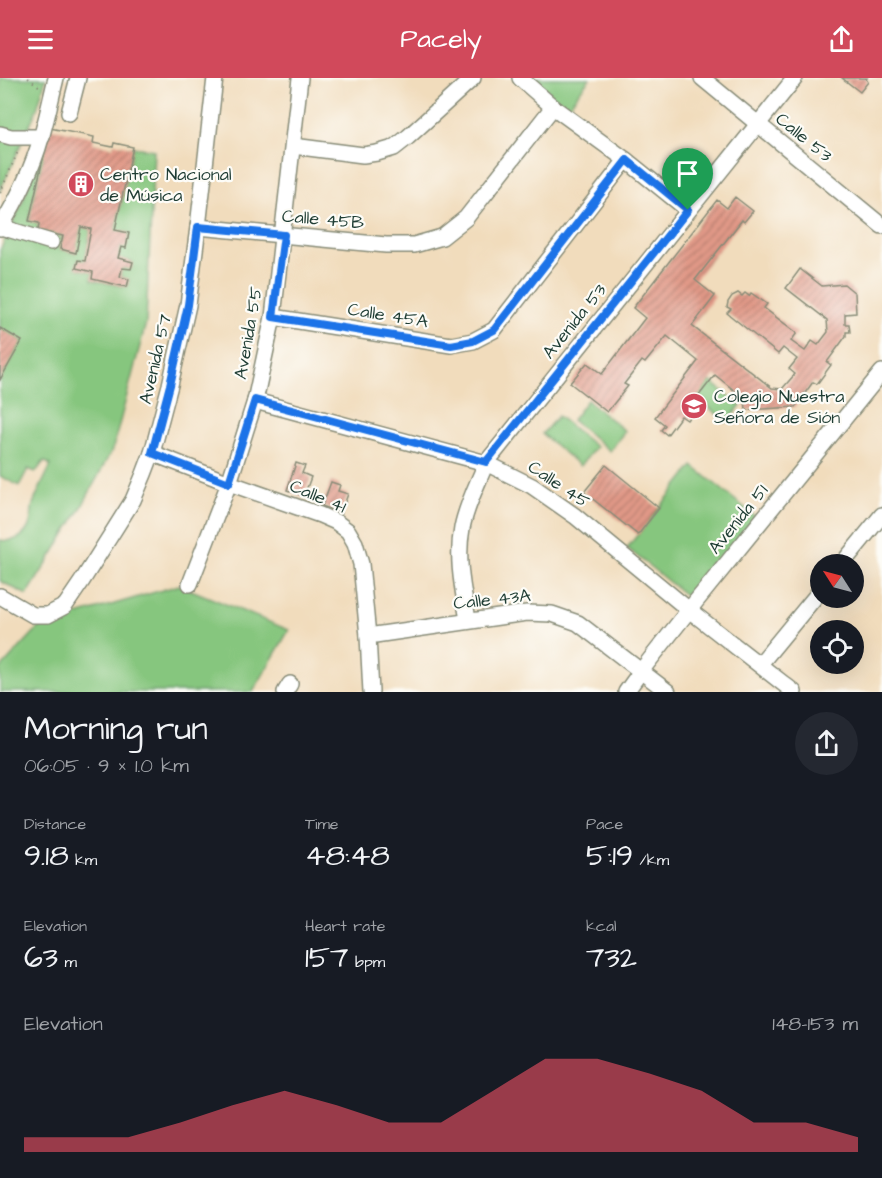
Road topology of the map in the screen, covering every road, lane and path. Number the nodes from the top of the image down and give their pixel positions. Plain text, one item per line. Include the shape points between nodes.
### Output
1 (56, 78) edge
2 (78, 78) edge
3 (215, 78) edge
4 (300, 78) edge
5 (473, 78) edge
6 (520, 78) edge
7 (702, 78) edge
8 (795, 78) edge
9 (553, 107) junction
10 (69, 113) dead end
11 (758, 124) junction
12 (0, 134) edge
13 (42, 137) junction
14 (293, 146) junction
15 (627, 160) junction
16 (688, 210) junction
17 (882, 226) edge
18 (0, 227) edge
19 (198, 227) junction
20 (284, 235) junction
21 (51, 242) dead end
22 (273, 317) junction
23 (882, 372) edge
24 (255, 400) junction
25 (152, 453) junction
26 (486, 462) junction
27 (229, 483) junction
28 (882, 515) edge
29 (850, 554) edge
30 (190, 584) dead end
31 (0, 596) edge
32 (810, 603) edge
33 (689, 610) junction
34 (468, 620) junction
35 (368, 636) junction
36 (760, 664) junction
37 (641, 670) junction
38 (371, 692) edge
39 (626, 692) edge
40 (668, 692) edge
41 (794, 692) edge

1 - 13 street
2 - 10 street
3 - 19 street, Avenida 57
4 - 14 street, Avenida 55
5 - 14 street via 394,148 363,154
6 - 9 street
7 - 11 street, Calle 53
8 - 11 street, Avenida 53
9 - 15 street
9 - 20 street, Calle 45B via 466,218 442,237 414,245 386,245
11 - 16 street, Avenida 53
11 - 17 street, Calle 53
12 - 13 street
13 - 18 street via 15,203
14 - 20 street, Avenida 55
15 - 16 street
15 - 22 street, Calle 45A via 494,330 473,341 451,345
16 - 26 street, Avenida 53
18 - 21 street
19 - 20 street, Calle 45B
19 - 25 street, Avenida 57 via 188,305
20 - 22 street, Avenida 55
22 - 24 street, Avenida 55
23 - 33 street, Avenida 51
24 - 26 street, Calle 45
24 - 27 street, Avenida 55
25 - 27 street, Calle 41
25 - 31 street, Avenida 57 via 133,500 65,606 48,615 33,615
26 - 33 street, Calle 45 via 532,486 575,516
26 - 34 street, Avenida 53 via 462,527 460,565
27 - 30 street, Avenida 55
27 - 35 street, Calle 41 via 320,514 348,531 356,543 361,564
28 - 29 street
32 - 36 street
33 - 36 street, Calle 45
33 - 37 street, Avenida 51
34 - 35 street, Calle 43A
34 - 37 street, Calle 43A via 552,614 578,623
35 - 38 street, Calle 41
36 - 41 street, Calle 45
37 - 39 street, Avenida 51
37 - 40 street, Calle 43A

